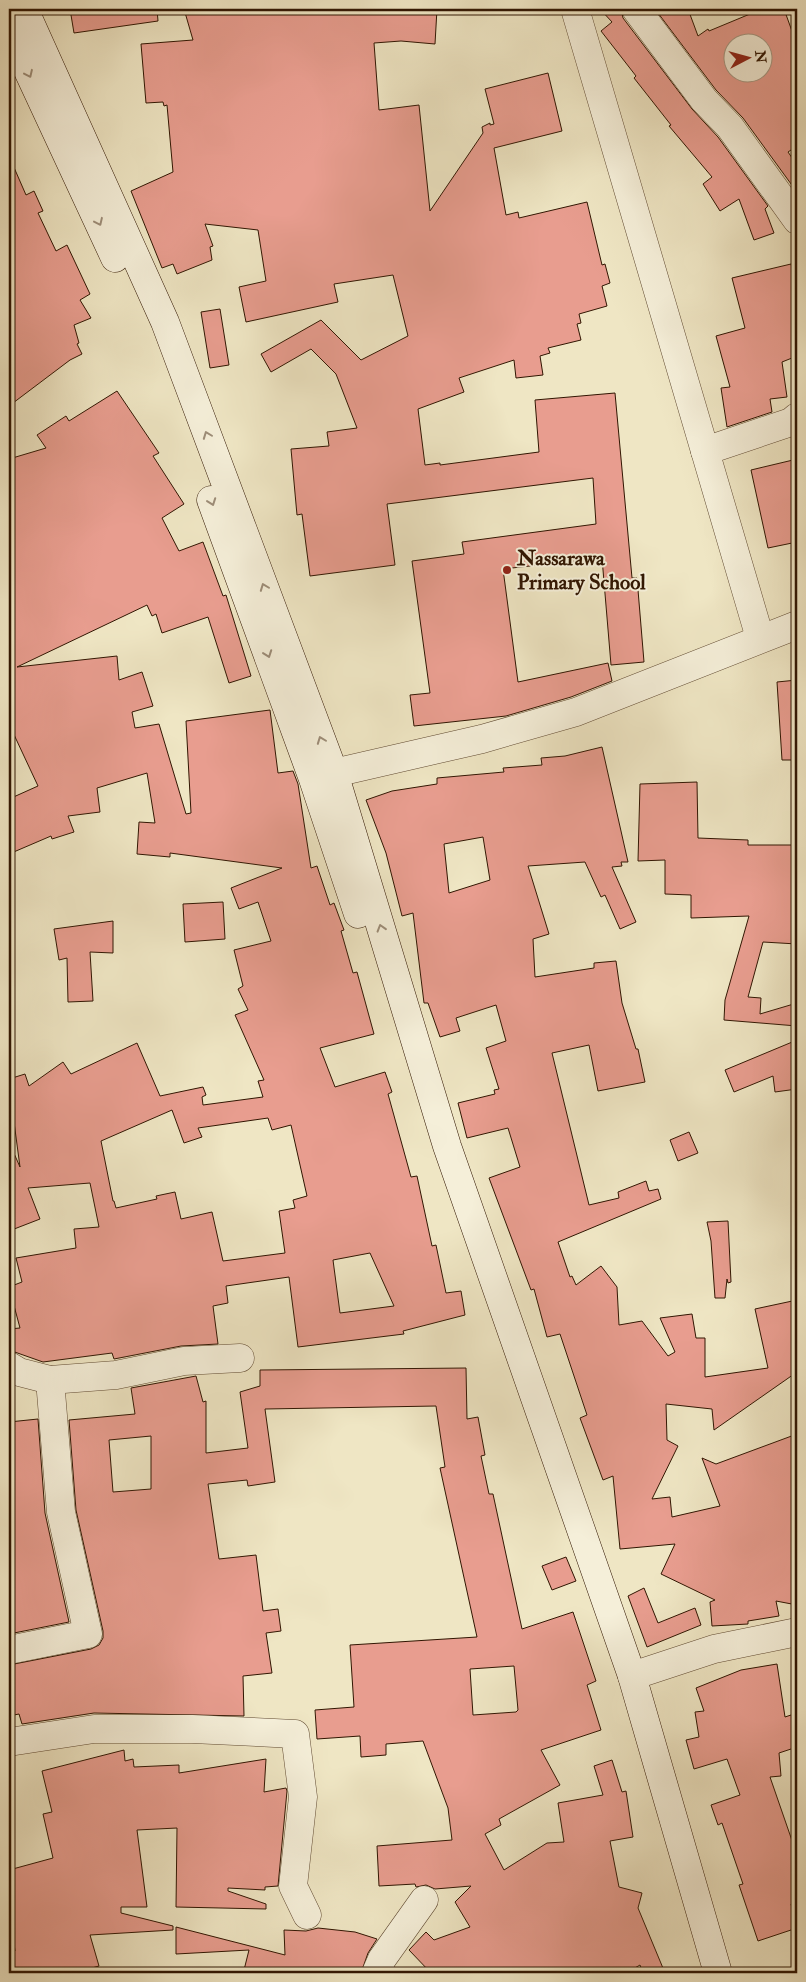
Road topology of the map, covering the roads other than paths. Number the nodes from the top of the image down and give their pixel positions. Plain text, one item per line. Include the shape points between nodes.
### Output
1 (24, 9) edge
2 (575, 9) edge
3 (636, 9) edge
4 (9, 30) edge
5 (797, 220) edge
6 (797, 417) edge
7 (705, 451) junction
8 (797, 625) edge
9 (760, 638) junction
10 (334, 773) junction
11 (240, 1358) dead end
12 (9, 1366) edge
13 (50, 1380) junction
14 (797, 1632) edge
15 (9, 1650) edge
16 (632, 1676) junction
17 (9, 1742) edge
18 (424, 1900) dead end
19 (306, 1915) dead end
20 (376, 1973) edge
21 (699, 1973) edge
22 (718, 1973) edge

10 -> 1 street via 165,322
2 - 7 street
3 - 5 street via 704,100 730,127
4 -> 21 street via 149,328 313,779 616,1682
6 - 7 street via 791,422
7 - 9 street
8 - 9 street
9 - 10 street via 576,712 482,739
16 -> 10 street via 447,1146
11 - 13 street via 184,1361 116,1374
12 - 13 street
13 - 15 street via 61,1512 88,1634
14 - 16 street via 714,1649
16 - 22 street
17 - 19 street via 94,1729 295,1734 303,1797 292,1886
18 - 20 street via 382,1959

